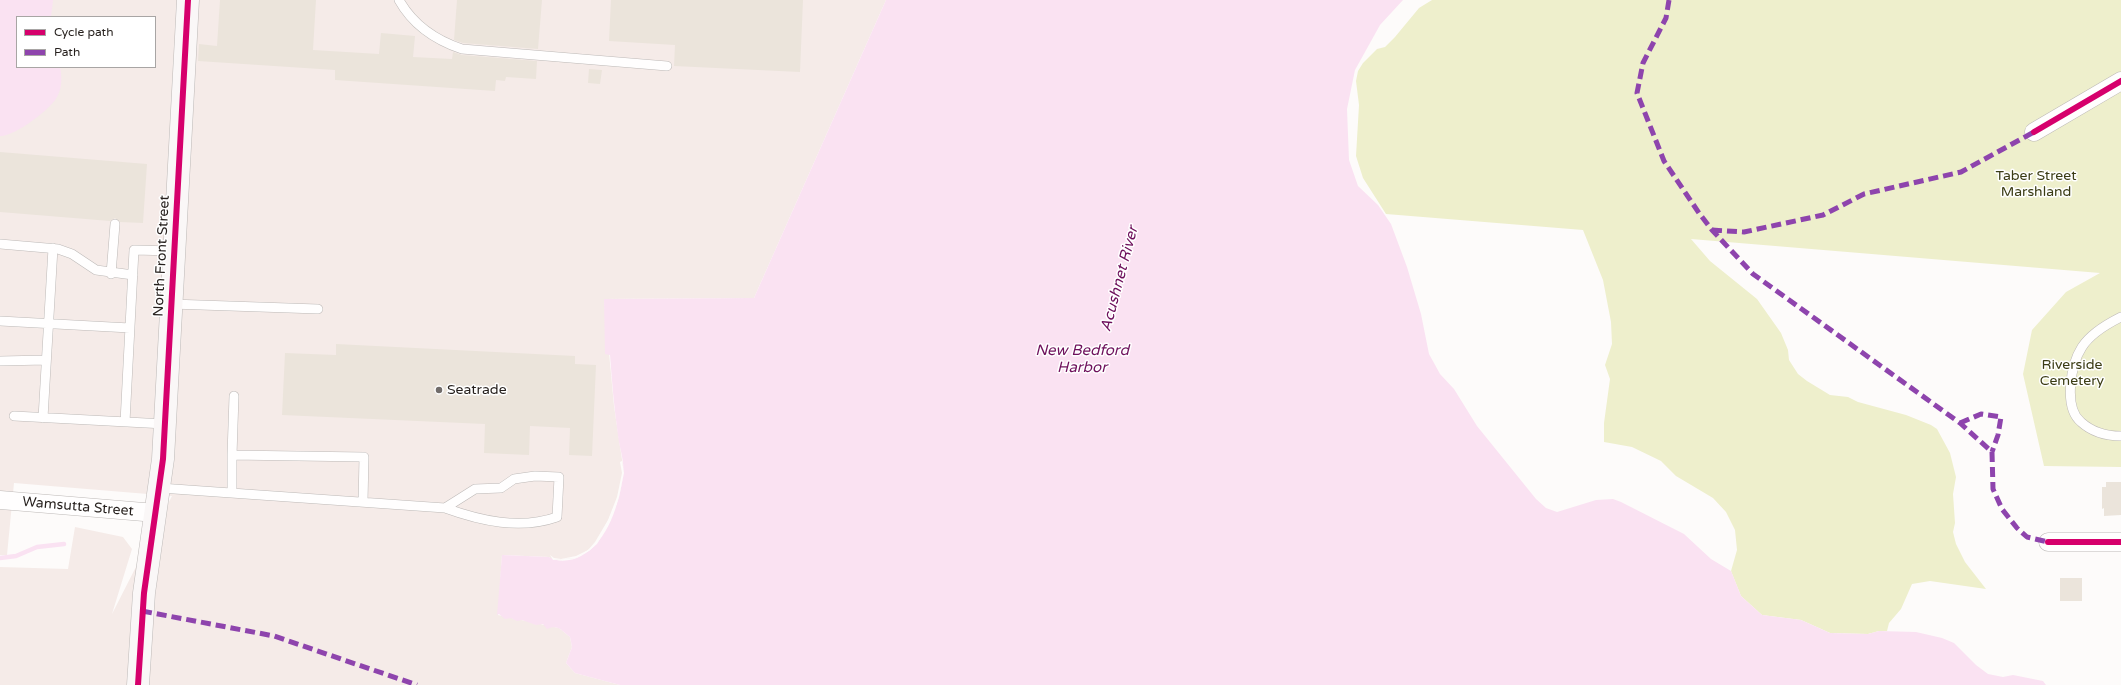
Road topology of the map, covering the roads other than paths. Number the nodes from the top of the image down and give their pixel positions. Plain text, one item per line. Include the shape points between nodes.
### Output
1 (188, 0) edge
2 (399, 0) edge
3 (667, 66) dead end
4 (2121, 81) edge
5 (2034, 132) dead end
6 (114, 224) dead end
7 (0, 244) edge
8 (53, 248) junction
9 (174, 251) junction
10 (111, 274) junction
11 (133, 275) junction
12 (171, 304) junction
13 (318, 309) dead end
14 (2121, 317) edge
15 (0, 321) edge
16 (48, 324) junction
17 (130, 328) junction
18 (46, 360) junction
19 (0, 361) edge
20 (234, 396) dead end
21 (14, 416) dead end
22 (44, 418) junction
23 (125, 422) junction
24 (165, 424) junction
25 (2121, 436) edge
26 (232, 455) junction
27 (160, 488) junction
28 (232, 494) junction
29 (0, 500) edge
30 (363, 502) junction
31 (445, 508) junction
32 (156, 513) junction
33 (2048, 542) dead end
34 (2121, 542) edge
35 (138, 685) edge

1 - 9 street, North Front Street
2 - 3 lane via 412,20 426,32 444,43 462,49
4 - 5 street
6 - 10 lane
7 - 8 lane
8 - 10 lane via 65,251 96,270
8 - 16 lane
9 - 11 lane via 134,250
9 - 12 street, North Front Street
10 - 11 lane
11 - 17 lane
12 - 13 lane
12 - 24 street, North Front Street
14 - 25 lane via 2092,335 2082,347 2073,367 2071,385 2072,406 2080,422 2108,436
15 - 16 lane
16 - 17 lane
16 - 18 lane
17 - 23 lane
18 - 19 lane
18 - 22 lane
20 - 26 lane
21 - 22 lane
22 - 23 lane
23 - 24 lane
24 - 27 street, North Front Street
26 - 28 lane
26 - 30 lane via 364,457
27 - 28 lane
27 - 32 street, North Front Street
28 - 30 lane
29 - 32 street, Wamsutta Street
30 - 31 lane
31 - 31 lane via 474,519 508,523 542,522 557,517 559,477 534,476 514,479 501,488 475,489
32 - 35 street, North Front Street via 144,593
33 - 34 street

